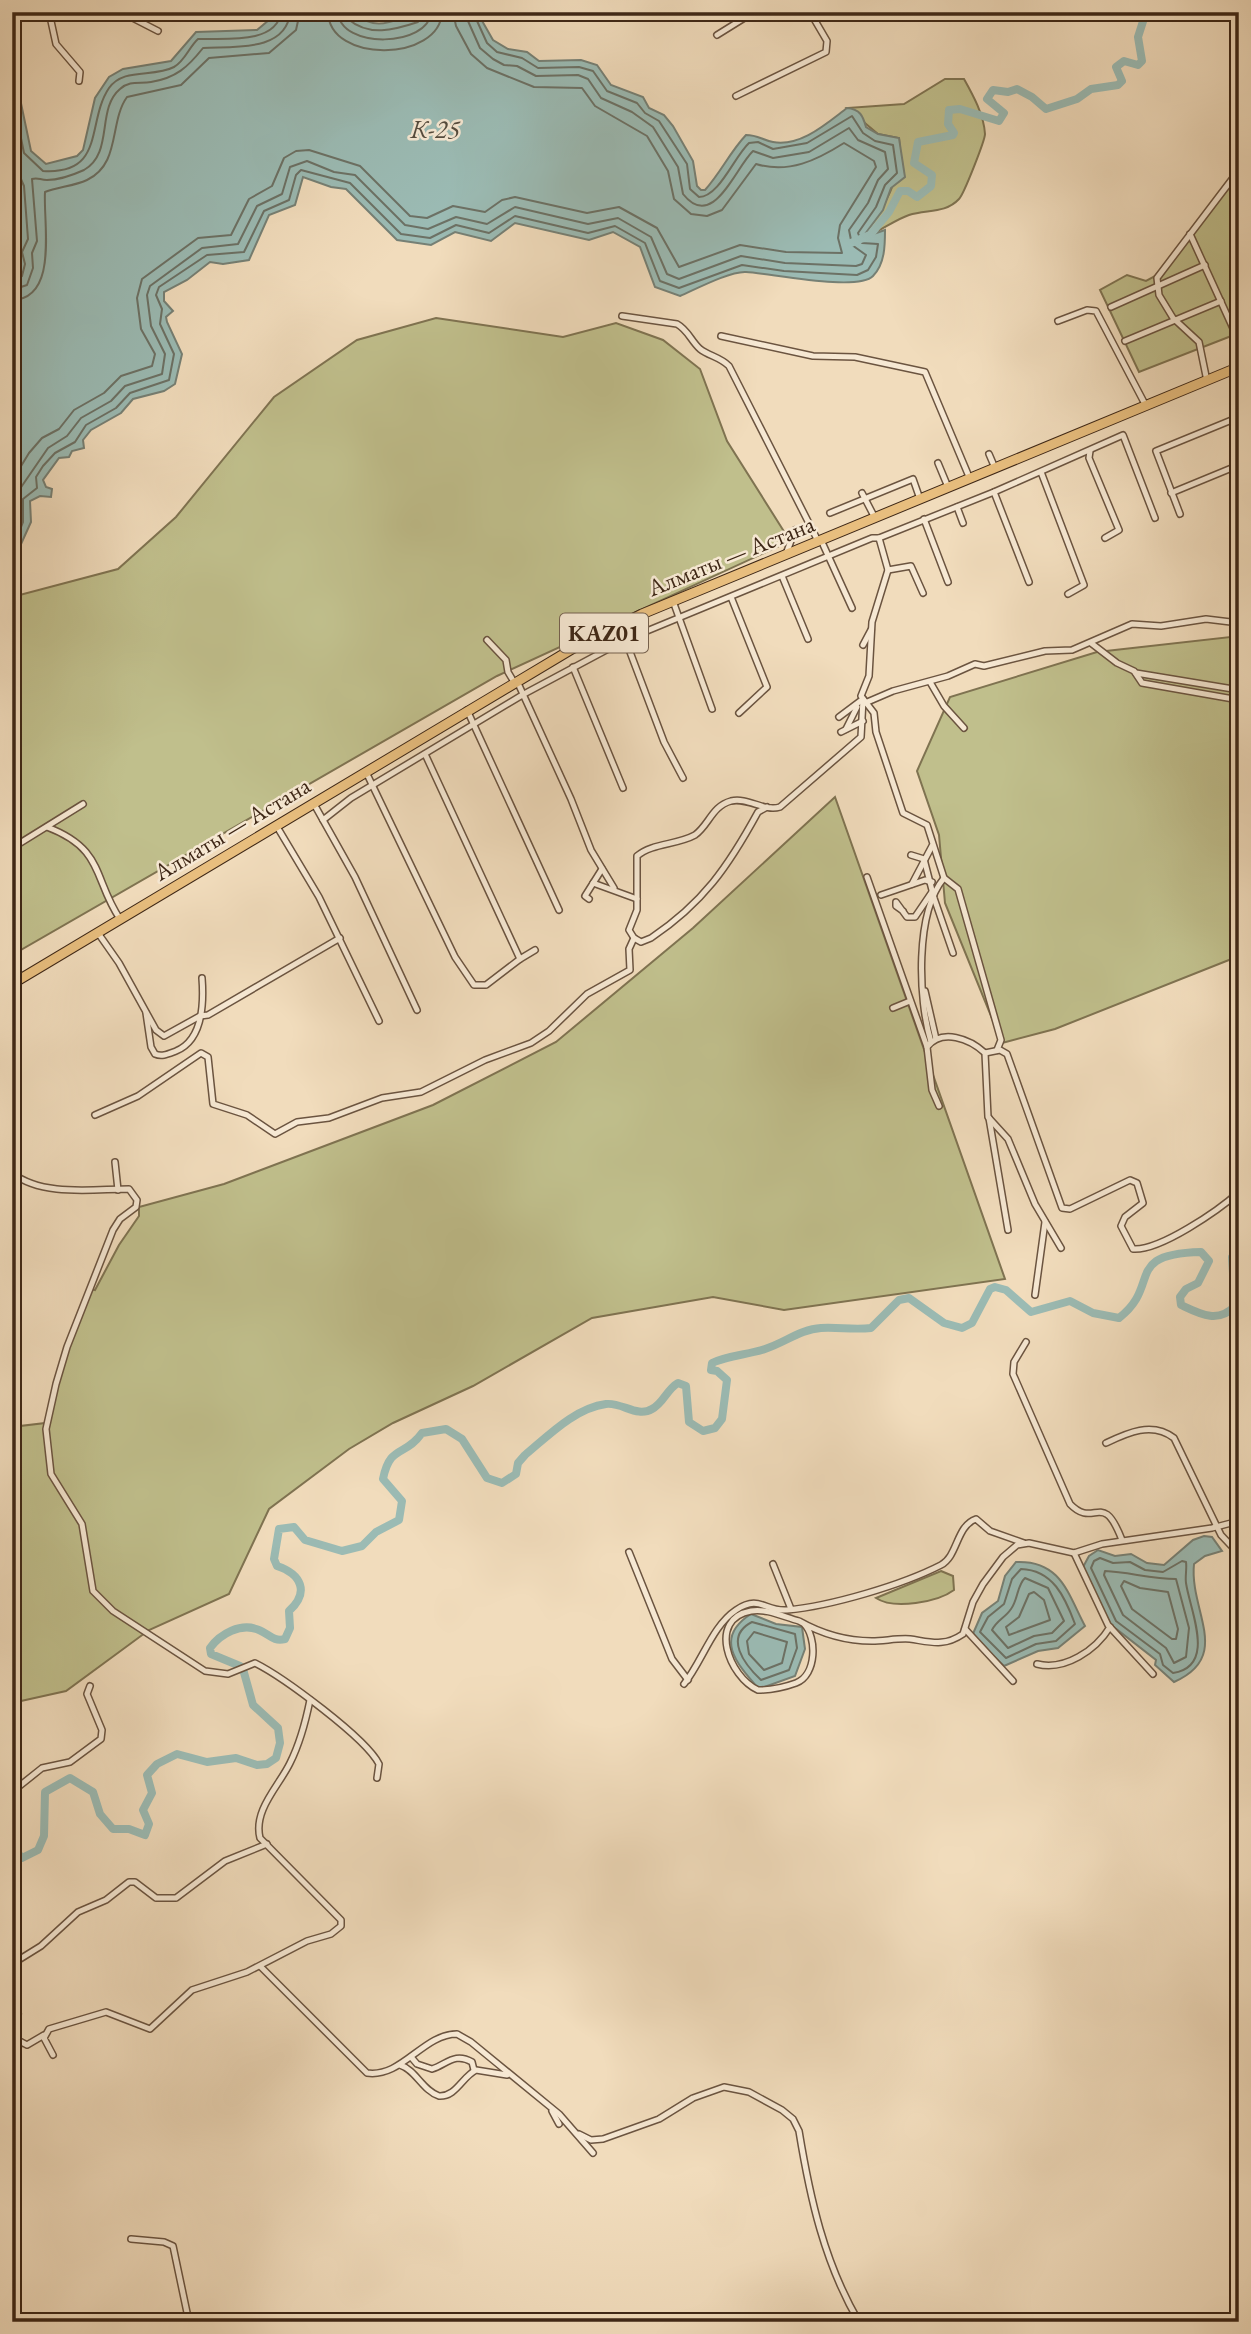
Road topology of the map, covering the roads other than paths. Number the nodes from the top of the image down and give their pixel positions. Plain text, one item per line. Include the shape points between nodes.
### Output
1 (49, 12) edge
2 (121, 12) edge
3 (754, 12) edge
4 (810, 12) edge
5 (158, 31) dead end
6 (718, 35) dead end
7 (79, 81) dead end
8 (736, 96) dead end
9 (1239, 170) edge
10 (1190, 234) junction
11 (1205, 265) junction
12 (1157, 287) junction
13 (1221, 301) junction
14 (1111, 307) dead end
15 (622, 316) dead end
16 (1058, 321) dead end
17 (1175, 321) junction
18 (721, 336) dead end
19 (1237, 338) dead end
20 (1125, 341) dead end
21 (1239, 367) edge
22 (1207, 380) junction
23 (1146, 406) junction
24 (1239, 417) edge
25 (1090, 451) junction
26 (989, 454) dead end
27 (938, 463) dead end
28 (1239, 465) edge
29 (995, 468) junction
30 (1041, 472) junction
31 (970, 479) junction
32 (948, 487) junction
33 (994, 492) junction
34 (1171, 493) junction
35 (863, 496) junction
36 (920, 499) junction
37 (957, 507) junction
38 (830, 513) dead end
39 (1180, 514) dead end
40 (870, 519) junction
41 (924, 519) junction
42 (1155, 519) dead end
43 (964, 523) dead end
44 (795, 530) dead end
45 (875, 538) junction
46 (1105, 538) dead end
47 (819, 540) junction
48 (786, 554) junction
49 (829, 557) junction
50 (888, 570) junction
51 (782, 576) junction
52 (948, 582) dead end
53 (1030, 582) dead end
54 (923, 593) dead end
55 (1068, 594) dead end
56 (731, 597) junction
57 (673, 601) junction
58 (852, 608) dead end
59 (679, 618) junction
60 (1239, 623) edge
61 (613, 628) junction
62 (872, 630) junction
63 (808, 639) dead end
64 (487, 640) dead end
65 (625, 640) junction
66 (1091, 643) junction
67 (863, 645) dead end
68 (573, 667) junction
69 (1136, 673) junction
70 (515, 682) junction
71 (930, 682) junction
72 (1239, 690) edge
73 (524, 694) junction
74 (1239, 700) edge
75 (862, 702) junction
76 (712, 709) dead end
77 (467, 710) junction
78 (738, 713) dead end
79 (839, 717) dead end
80 (863, 721) junction
81 (474, 725) junction
82 (964, 728) dead end
83 (410, 745) junction
84 (424, 757) junction
85 (370, 769) junction
86 (683, 779) dead end
87 (382, 780) junction
88 (346, 783) junction
89 (375, 785) junction
90 (623, 788) dead end
91 (355, 796) junction
92 (314, 803) junction
93 (83, 804) dead end
94 (767, 807) junction
95 (323, 820) junction
96 (276, 825) junction
97 (47, 827) junction
98 (932, 846) junction
99 (12, 848) edge
100 (911, 855) dead end
101 (924, 859) junction
102 (602, 869) junction
103 (867, 877) dead end
104 (944, 878) junction
105 (931, 881) junction
106 (593, 883) junction
107 (938, 883) junction
108 (912, 884) junction
109 (614, 888) junction
110 (881, 895) dead end
111 (933, 895) junction
112 (638, 899) junction
113 (589, 900) dead end
114 (559, 910) dead end
115 (903, 911) dead end
116 (120, 919) junction
117 (98, 933) junction
118 (340, 938) junction
119 (634, 938) junction
120 (535, 950) dead end
121 (953, 953) dead end
122 (520, 959) junction
123 (202, 978) dead end
124 (12, 984) edge
125 (923, 987) junction
126 (910, 1001) junction
127 (893, 1008) dead end
128 (417, 1010) dead end
129 (146, 1013) junction
130 (200, 1016) junction
131 (379, 1021) dead end
132 (936, 1031) junction
133 (944, 1036) junction
134 (931, 1043) junction
135 (997, 1050) junction
136 (985, 1053) junction
137 (170, 1054) junction
138 (176, 1068) junction
139 (939, 1106) dead end
140 (95, 1115) dead end
141 (989, 1118) junction
142 (115, 1162) dead end
143 (12, 1173) edge
144 (118, 1190) junction
145 (1239, 1192) edge
146 (1045, 1219) junction
147 (1008, 1230) dead end
148 (1061, 1248) dead end
149 (1035, 1295) dead end
150 (1026, 1342) dead end
151 (1106, 1444) dead end
152 (1239, 1521) edge
153 (1217, 1526) junction
154 (1122, 1540) junction
155 (1024, 1542) junction
156 (629, 1553) dead end
157 (1074, 1553) junction
158 (1239, 1554) edge
159 (773, 1564) dead end
160 (791, 1609) junction
161 (804, 1624) junction
162 (1110, 1627) junction
163 (965, 1629) junction
164 (820, 1634) junction
165 (813, 1646) junction
166 (1037, 1664) dead end
167 (1153, 1674) dead end
168 (1013, 1681) dead end
169 (90, 1686) dead end
170 (310, 1700) junction
171 (377, 1778) dead end
172 (12, 1792) edge
173 (267, 1844) junction
174 (12, 1964) edge
175 (260, 1966) junction
176 (18, 2014) dead end
177 (12, 2023) edge
178 (44, 2035) junction
179 (12, 2037) edge
180 (20, 2044) junction
181 (12, 2052) edge
182 (53, 2055) dead end
183 (411, 2057) junction
184 (400, 2065) junction
185 (474, 2070) junction
186 (510, 2076) junction
187 (551, 2108) junction
188 (559, 2124) dead end
189 (579, 2134) junction
190 (593, 2153) dead end
191 (131, 2239) dead end
192 (189, 2322) edge
193 (859, 2322) edge

1 - 7 street via 56,44 80,72
2 - 5 street
3 - 6 street
4 - 8 street via 827,41 826,52
9 - 10 street
10 - 11 street
10 - 12 street via 1160,269
11 - 12 street
11 - 13 street
12 - 14 street
12 - 17 street
13 - 17 street
13 - 19 street
15 - 47 street via 677,324 702,351 729,366
16 - 23 street via 1096,311
17 - 20 street
17 - 22 street via 1199,342
18 - 31 street via 813,356 855,357 925,372
21 - 22 highway, Алматы — Астана / KАZ01
22 - 23 highway, Алматы — Астана / KАZ01
23 - 29 highway, Алматы — Астана / KАZ01
24 - 34 street via 1156,452
25 - 30 street
25 - 42 street via 1123,435
25 - 46 street via 1119,530
26 - 29 street
27 - 32 street
28 - 34 street
29 - 31 highway, Алматы — Астана / KАZ01
30 - 33 street
30 - 55 street via 1084,584
31 - 32 highway, Алматы — Астана / KАZ01
32 - 36 highway, Алматы — Астана / KАZ01
33 - 37 street
33 - 53 street
34 - 39 street
35 - 36 street via 913,479
35 - 38 street
35 - 40 street
36 - 40 highway, Алматы — Астана / KАZ01
37 - 41 street
37 - 43 street
40 - 45 street
40 - 47 highway, Алматы — Астана / KАZ01
41 - 45 street
41 - 52 street
44 - 48 street
45 - 49 street
45 - 50 street
47 - 48 highway, Алматы — Астана / KАZ01
47 - 49 street
48 - 57 highway, Алматы — Астана / KАZ01
49 - 51 street
49 - 58 street
50 - 54 street via 911,566
50 - 62 street
51 - 56 street
51 - 63 street
56 - 59 street
56 - 78 street via 767,687
57 - 59 street
57 - 61 highway, Алматы — Астана / KАZ01
59 - 65 street
59 - 76 street
60 - 66 street via 1206,618 1161,626 1132,624
61 - 65 street
61 - 70 highway, Алматы — Астана / KАZ01
62 - 67 street
62 - 75 street
64 - 70 street via 506,660
65 - 68 street
65 - 86 street
66 - 69 street
66 - 71 street via 985,666 975,664
68 - 73 street
68 - 90 street
69 - 72 street
69 - 74 street via 1142,684
70 - 73 street
70 - 77 highway, Алматы — Астана / KАZ01
71 - 75 street
71 - 82 street
73 - 81 street
73 - 102 street
75 - 79 street
75 - 80 street
75 - 80 street via 843,730
75 - 98 street via 874,713 876,732 904,813 925,822
77 - 81 street
77 - 83 highway, Алматы — Астана / KАZ01
80 - 94 street via 861,737 779,807
81 - 84 street
81 - 114 street
83 - 84 street
83 - 85 highway, Алматы — Астана / KАZ01
84 - 87 street
84 - 122 street
85 - 87 street
85 - 88 highway, Алматы — Астана / KАZ01
85 - 89 street
87 - 89 street
88 - 91 street
88 - 92 highway, Алматы — Астана / KАZ01
89 - 91 street
89 - 122 street via 470,982 486,985
91 - 95 street
92 - 95 street
92 - 96 highway, Алматы — Астана / KАZ01
93 - 97 street
94 - 112 street via 744,800 729,802 716,808 694,835 640,853 635,863
94 - 119 street via 758,812 711,887 651,938 641,942
95 - 128 street
96 - 116 highway, Алматы — Астана / KАZ01
96 - 118 street
97 - 99 street
97 - 116 street via 87,853
98 - 101 street
98 - 104 street
100 - 101 street
101 - 105 street
101 - 108 street
102 - 106 street
102 - 109 street
103 - 126 street
104 - 107 street
104 - 135 street via 956,885 964,908 1002,1040
105 - 107 street
105 - 108 street
105 - 111 street
106 - 109 street
106 - 113 street via 585,896
107 - 111 street
108 - 110 street
109 - 112 street
111 - 115 street via 915,917 907,917
111 - 121 street
111 - 125 street via 921,953
112 - 119 street via 629,927
116 - 117 highway, Алматы — Астана / KАZ01
117 - 124 highway, Алматы — Астана / KАZ01
117 - 129 street
118 - 130 street
118 - 131 street
119 - 138 street via 629,949 630,970 587,994 531,1043 485,1059 421,1092 382,1098 329,1118 297,1122 277,1133 247,1115 213,1104 204,1053
120 - 122 street
123 - 130 street
125 - 132 street
125 - 134 street
126 - 127 street
126 - 134 street
129 - 130 street via 164,1036
129 - 137 street via 152,1051 158,1056
130 - 137 street via 193,1040
132 - 133 street
132 - 134 street
133 - 134 street
133 - 136 street via 956,1037
134 - 139 street via 932,1090
135 - 136 street
135 - 145 street via 1007,1054 1064,1209 1135,1181 1143,1203 1121,1226 1136,1250 1182,1231
136 - 141 street
137 - 138 street
138 - 140 street via 138,1096
141 - 146 street via 1008,1139
141 - 147 street
142 - 144 street
143 - 144 street via 26,1182 61,1188
144 - 170 street via 135,1194 136,1208 113,1230 67,1347 46,1429 51,1474 82,1524 93,1591 113,1611 205,1671 222,1675 251,1663 259,1665
146 - 148 street
146 - 149 street
150 - 154 street via 1014,1362 1013,1374 1070,1504 1083,1513 1110,1515
151 - 153 street via 1138,1429 1170,1434
152 - 153 street
153 - 154 street
153 - 158 street
154 - 157 street
155 - 157 street
155 - 160 street via 972,1520 942,1564 865,1593
155 - 163 street via 1003,1557 983,1584
156 - 160 street via 672,1659 686,1682 736,1610 752,1602
157 - 162 street
159 - 160 street
161 - 164 street
161 - 165 street
161 - 165 street via 759,1610 744,1613 731,1625 726,1638 729,1660 752,1688 768,1689 800,1680 811,1662
162 - 166 street via 1072,1661
162 - 167 street
163 - 164 street via 959,1636 930,1645 910,1639 861,1641
163 - 168 street
164 - 165 street
169 - 172 street via 87,1694 102,1730 101,1740 69,1762 42,1768
170 - 171 street via 370,1750 379,1764
170 - 173 street via 294,1755 260,1818 260,1838
173 - 174 street via 225,1861 176,1898 156,1898 129,1882 114,1896 78,1912 41,1946
173 - 175 street via 341,1920 341,1926
175 - 178 street via 192,1990 150,2029 103,2012 53,2027
175 - 184 street via 362,2069 373,2074
176 - 177 street
178 - 180 street
178 - 182 street
179 - 180 street
180 - 181 street
183 - 184 street
183 - 185 street via 432,2069 450,2059 464,2058 472,2062
183 - 186 street via 457,2034
184 - 185 street via 432,2093 442,2096 452,2093
185 - 186 street
186 - 187 street
187 - 188 street
187 - 189 street
189 - 190 street
189 - 193 street via 592,2140 603,2138 659,2119 693,2098 724,2087 749,2092 782,2110 799,2131 818,2228 845,2299
191 - 192 street via 172,2244

